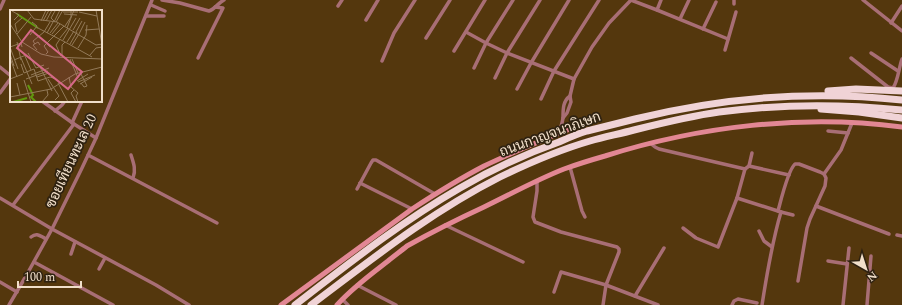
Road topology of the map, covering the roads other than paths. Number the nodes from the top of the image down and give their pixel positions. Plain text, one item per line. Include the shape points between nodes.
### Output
1 (4, 0) edge
2 (152, 0) edge
3 (162, 0) edge
4 (224, 0) edge
5 (342, 0) edge
6 (378, 0) edge
7 (415, 0) edge
8 (450, 0) edge
9 (485, 0) edge
10 (513, 0) edge
11 (540, 0) edge
12 (569, 0) edge
13 (599, 0) edge
14 (661, 0) edge
15 (688, 0) edge
16 (863, 0) edge
17 (872, 0) edge
18 (635, 1) edge
19 (716, 2) dead end
20 (151, 5) junction
21 (869, 5) junction
22 (338, 6) dead end
23 (902, 6) edge
24 (215, 7) junction
25 (0, 9) edge
26 (657, 10) junction
27 (165, 11) dead end
28 (736, 12) dead end
29 (146, 16) junction
30 (164, 16) dead end
31 (680, 19) junction
32 (366, 20) dead end
33 (891, 23) junction
34 (703, 29) junction
35 (902, 31) edge
36 (466, 32) junction
37 (426, 38) dead end
38 (728, 39) junction
39 (486, 43) junction
40 (725, 50) dead end
41 (454, 51) dead end
42 (507, 53) junction
43 (871, 53) dead end
44 (198, 58) dead end
45 (851, 58) dead end
46 (902, 59) edge
47 (382, 60) dead end
48 (531, 63) junction
49 (0, 67) edge
50 (474, 68) dead end
51 (898, 70) junction
52 (554, 71) junction
53 (10, 76) edge
54 (10, 78) edge
55 (495, 78) dead end
56 (574, 79) junction
57 (517, 89) dead end
58 (902, 91) edge
59 (0, 93) edge
60 (788, 96) junction
61 (541, 99) dead end
62 (902, 100) edge
63 (43, 102) edge
64 (64, 102) edge
65 (82, 102) edge
66 (768, 107) junction
67 (902, 110) edge
68 (55, 111) junction
69 (902, 118) edge
70 (73, 123) junction
71 (852, 123) junction
72 (902, 127) edge
73 (572, 128) dead end
74 (828, 131) dead end
75 (848, 133) junction
76 (558, 134) junction
77 (96, 138) junction
78 (650, 143) junction
79 (752, 153) dead end
80 (88, 155) junction
81 (131, 155) dead end
82 (749, 166) junction
83 (570, 168) junction
84 (745, 170) junction
85 (824, 174) junction
86 (789, 175) junction
87 (133, 178) junction
88 (537, 181) junction
89 (360, 183) junction
90 (357, 189) dead end
91 (435, 194) junction
92 (0, 198) edge
93 (737, 198) junction
94 (13, 206) junction
95 (816, 206) junction
96 (412, 209) junction
97 (780, 211) junction
98 (793, 215) dead end
99 (585, 217) dead end
100 (217, 224) dead end
101 (445, 225) junction
102 (683, 228) dead end
103 (52, 229) junction
104 (759, 231) dead end
105 (889, 234) dead end
106 (898, 235) dead end
107 (902, 236) edge
108 (31, 237) dead end
109 (46, 239) junction
110 (75, 242) junction
111 (772, 247) junction
112 (664, 248) dead end
113 (849, 248) dead end
114 (71, 254) dead end
115 (871, 256) dead end
116 (105, 258) junction
117 (34, 262) junction
118 (523, 262) dead end
119 (828, 262) dead end
120 (847, 264) junction
121 (563, 266) dead end
122 (99, 269) dead end
123 (561, 272) junction
124 (798, 281) dead end
125 (0, 282) edge
126 (357, 285) junction
127 (606, 285) junction
128 (17, 292) junction
129 (554, 292) dead end
130 (635, 296) junction
131 (342, 299) junction
132 (646, 300) junction
133 (757, 302) dead end
134 (390, 304) edge
135 (9, 305) edge
136 (113, 305) edge
137 (189, 305) edge
138 (281, 305) edge
139 (294, 305) edge
140 (311, 305) edge
141 (337, 305) edge
142 (348, 305) edge
143 (396, 305) edge
144 (603, 305) edge
145 (645, 305) edge
146 (658, 305) edge
147 (732, 305) edge
148 (762, 305) edge
149 (842, 305) edge
150 (867, 305) edge

1 - 25 street
2 - 20 street, ซอยเทียนทะเล 20
3 - 24 street via 209,11
4 - 24 street
5 - 22 street
6 - 32 street
7 - 47 street via 394,33
8 - 37 street
9 - 36 street
10 - 39 street
11 - 42 street
12 - 48 street
13 - 52 street
14 - 26 street
15 - 31 street
16 - 21 street
17 - 21 street
18 - 26 street
18 - 56 street via 631,0 604,29
19 - 34 street
20 - 27 street
20 - 29 street, ซอยเทียนทะเล 20
21 - 33 street
23 - 33 street
24 - 44 street via 223,8
26 - 31 street
28 - 38 street
29 - 30 street
29 - 77 street, ซอยเทียนทะเล 20
31 - 34 street
33 - 35 street
34 - 38 street
36 - 39 street
36 - 41 street
38 - 40 street
39 - 42 street
39 - 50 street
42 - 48 street
42 - 55 street
43 - 51 street
45 - 51 street via 891,88 896,83
46 - 51 street
48 - 52 street
48 - 57 street
49 - 53 street
52 - 56 street
52 - 61 street
54 - 59 street
56 - 76 street via 570,96 572,102
58 - 60 highway via 852,90
60 - 62 highway, ถนนกาญจนาภิเษก via 849,96
60 - 139 highway, ถนนกาญจนาภิเษก via 714,103 675,110 586,132 540,149 497,168 415,216
63 - 68 street
64 - 68 street
65 - 70 street
66 - 67 highway, ถนนกาญจนาภิเษก via 830,105
66 - 69 highway via 846,111
66 - 140 highway, ถนนกาญจนาภิเษก via 718,112 670,121 590,141 545,157 465,196 421,223
68 - 70 street
70 - 77 street
70 - 94 street
71 - 72 main road
71 - 75 street
71 - 78 main road via 806,122 731,128
73 - 76 main road
74 - 75 street
75 - 85 street via 841,150
76 - 91 main road via 484,166
77 - 80 street, ซอยเทียนทะเล 20
78 - 83 main road
78 - 84 street via 664,150
79 - 82 street
80 - 87 street
80 - 103 street, ซอยเทียนทะเล 20
81 - 87 street via 135,168
82 - 84 street
82 - 86 street
83 - 88 main road
83 - 99 street
84 - 93 street
85 - 86 street via 795,164
85 - 95 street via 825,186
86 - 97 street
87 - 100 street
88 - 101 main road
88 - 127 street via 538,191 533,217 535,222 619,249
89 - 90 street
89 - 91 street via 373,160 376,160
89 - 96 street
91 - 96 main road
92 - 94 street
93 - 97 street
93 - 102 street via 718,247 696,238
94 - 103 street
95 - 105 street
95 - 124 street via 807,228
96 - 138 main road
97 - 98 street
97 - 111 street
101 - 118 street
101 - 126 main road via 406,247
103 - 109 street, ซอยเทียนทะเล 20
103 - 110 street
104 - 111 street via 764,241
106 - 107 street
108 - 109 street via 38,234
109 - 117 street, ซอยเทียนทะเล 20
110 - 114 street
110 - 116 street
111 - 148 street
112 - 130 street
113 - 120 street
115 - 150 street
116 - 122 street
116 - 137 street
117 - 128 street, ซอยเทียนทะเล 20
117 - 136 street
119 - 120 street
120 - 149 street
121 - 123 street
123 - 127 street
123 - 129 street
125 - 128 street
126 - 131 main road
126 - 134 street
127 - 130 street
127 - 144 street
128 - 135 street, ซอยเทียนทะเล 20
130 - 132 street
131 - 141 main road
131 - 142 street
132 - 145 street
132 - 146 street
133 - 147 street via 738,299
134 - 143 street

